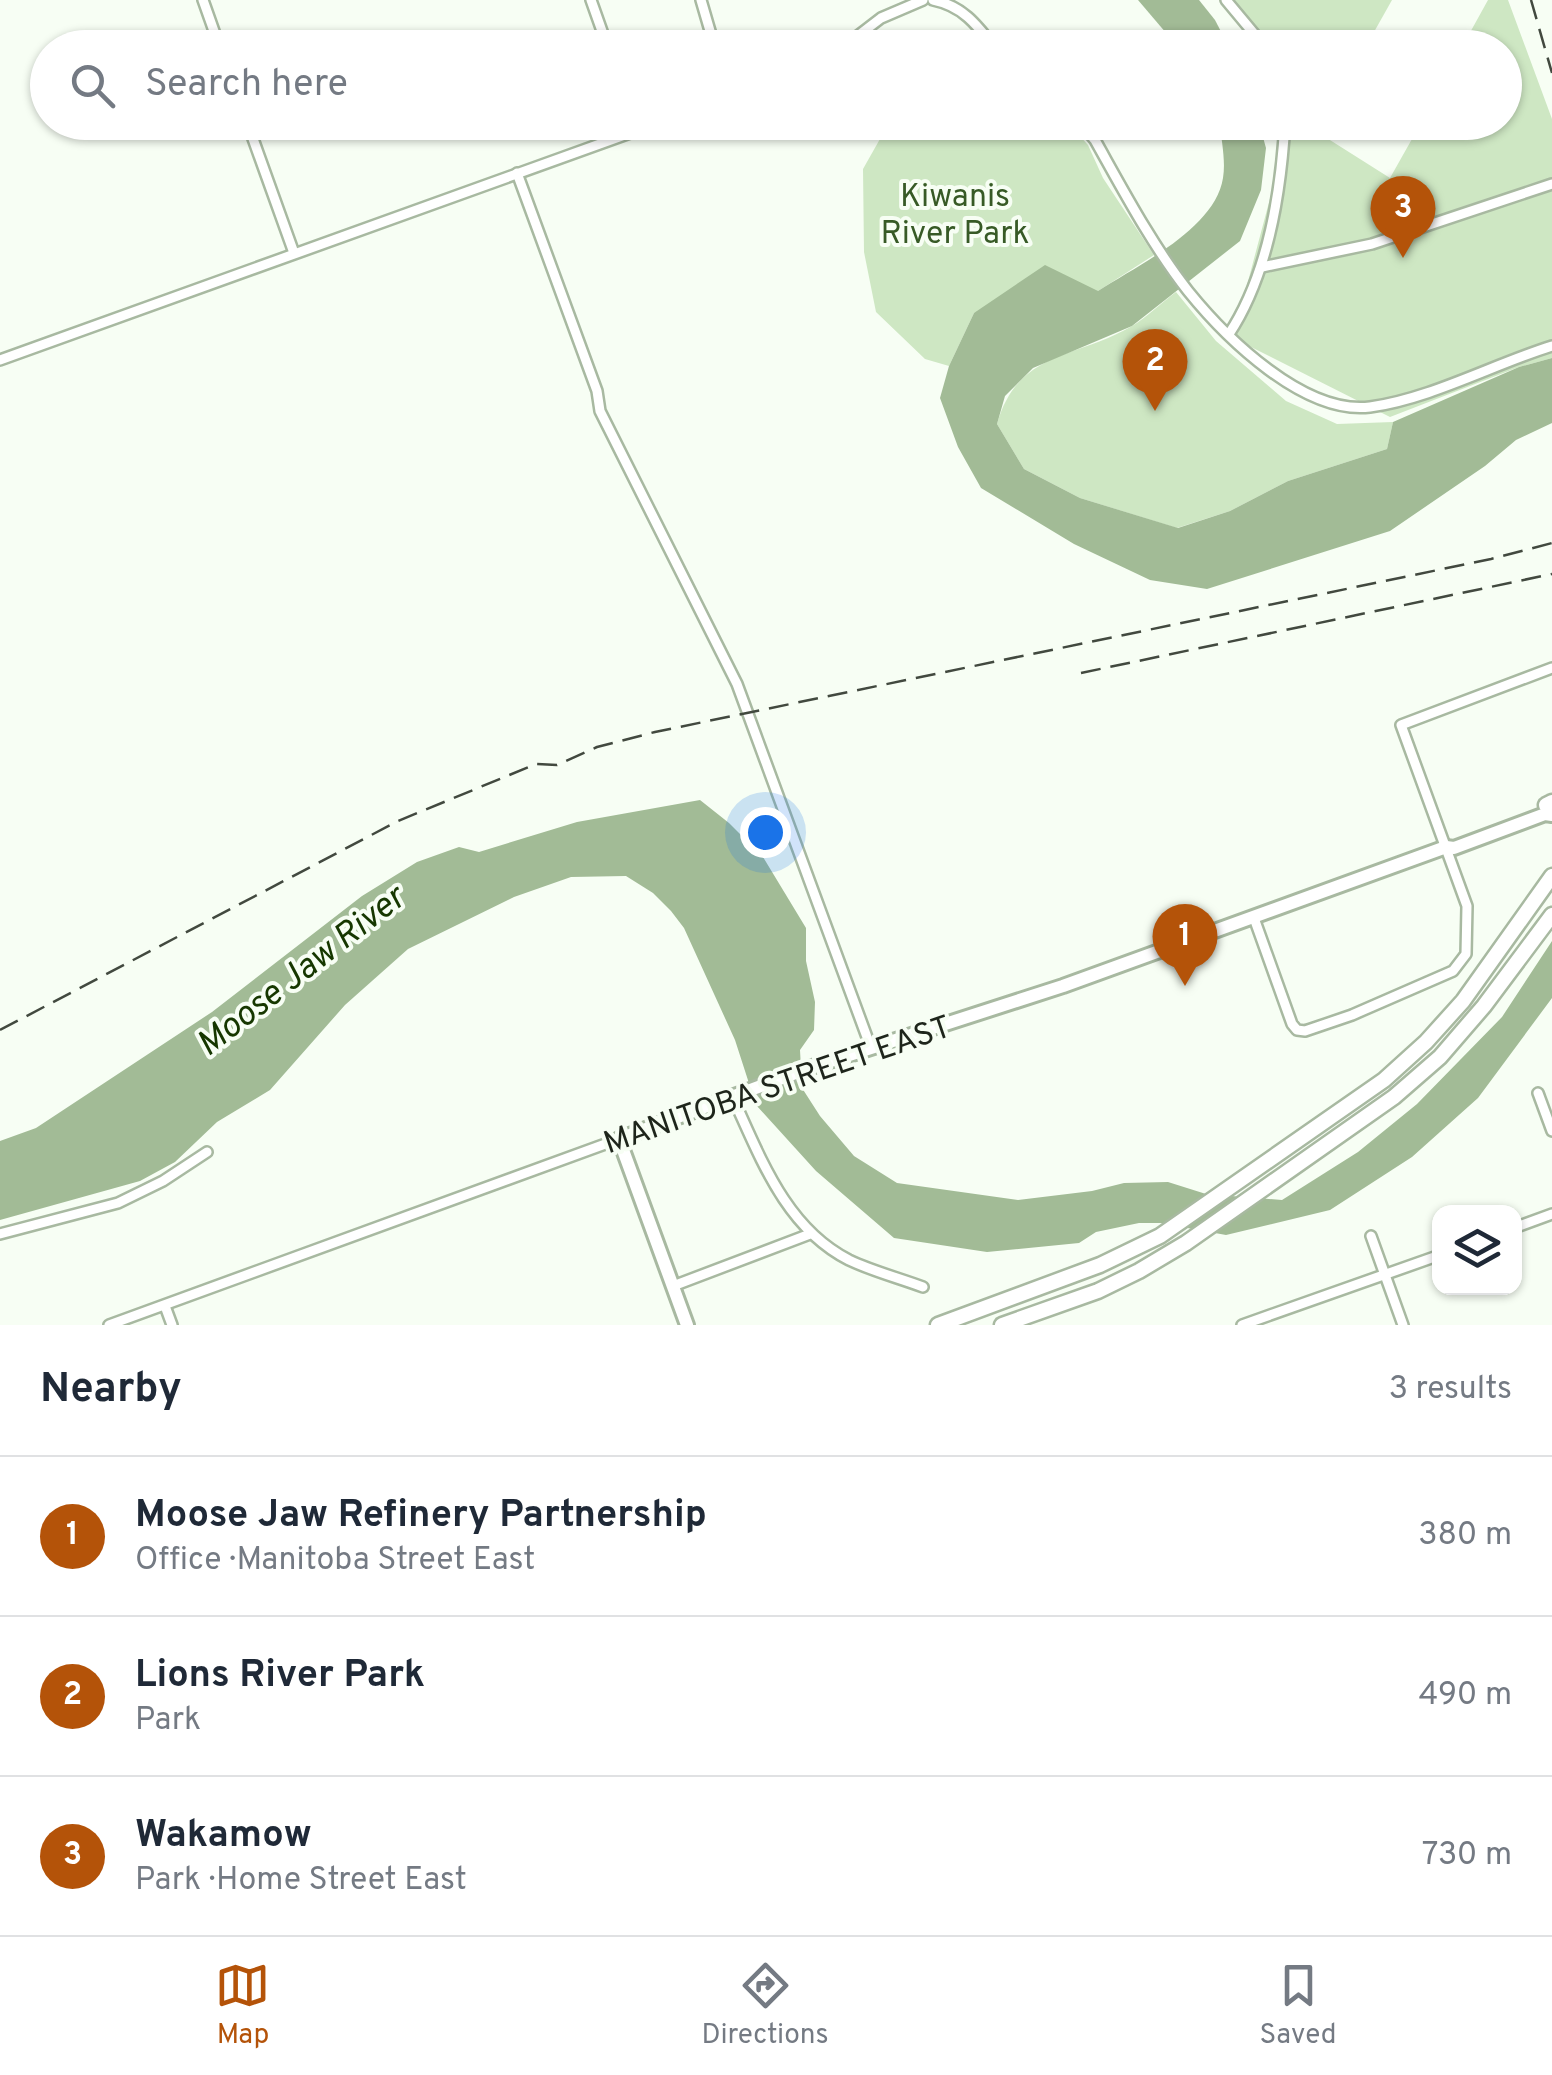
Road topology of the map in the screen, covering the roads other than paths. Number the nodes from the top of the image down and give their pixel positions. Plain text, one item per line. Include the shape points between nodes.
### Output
1 (203, 0) edge
2 (591, 0) edge
3 (701, 0) edge
4 (923, 0) edge
5 (933, 0) edge
6 (1226, 0) edge
7 (214, 30) edge
8 (602, 30) edge
9 (710, 30) edge
10 (865, 30) edge
11 (980, 30) edge
12 (1251, 30) edge
13 (253, 140) edge
14 (603, 140) edge
15 (1095, 140) edge
16 (1284, 140) edge
17 (522, 171) junction
18 (1552, 184) edge
19 (294, 254) junction
20 (1262, 267) junction
21 (1228, 334) junction
22 (1552, 346) edge
23 (0, 360) edge
24 (1552, 668) edge
25 (1550, 807) edge
26 (1446, 845) junction
27 (1552, 876) edge
28 (1552, 914) edge
29 (1254, 918) junction
30 (871, 1048) junction
31 (1538, 1093) dead end
32 (739, 1096) junction
33 (1552, 1130) edge
34 (619, 1139) junction
35 (207, 1152) dead end
36 (1552, 1214) edge
37 (1522, 1225) edge
38 (0, 1234) edge
39 (810, 1234) junction
40 (1370, 1236) dead end
41 (1432, 1258) edge
42 (1385, 1275) junction
43 (673, 1286) junction
44 (923, 1287) dead end
45 (165, 1306) junction
46 (109, 1325) edge
47 (172, 1325) edge
48 (687, 1325) edge
49 (938, 1325) edge
50 (1002, 1325) edge
51 (1242, 1325) edge
52 (1403, 1325) edge

1 - 7 street
2 - 8 street
3 - 9 street
4 - 10 street
5 - 11 street via 967,15
6 - 12 street
13 - 19 street
14 - 17 street
15 - 21 street via 1184,285
16 - 20 street
17 - 19 street
17 - 30 street via 600,411 737,684
18 - 20 street via 1372,244
19 - 23 street
20 - 21 street
21 - 22 street via 1284,382 1340,405 1368,407
24 - 26 street via 1401,725
25 - 26 street, MANITOBA STREET EAST
26 - 29 street, MANITOBA STREET EAST
26 - 29 street via 1467,906 1466,954 1452,971 1352,1015 1297,1030
27 - 49 main road via 1464,1001 1384,1080 1160,1236
28 - 50 main road via 1440,1057 1394,1097 1139,1271
29 - 30 street, MANITOBA STREET EAST
30 - 32 street, MANITOBA STREET EAST
31 - 33 street
32 - 34 street, MANITOBA STREET EAST
32 - 39 street via 771,1182
34 - 43 street
34 - 45 street, MANITOBA STREET EAST
35 - 38 street via 118,1203
36 - 37 street
39 - 43 street
39 - 44 street via 849,1260
40 - 42 street
41 - 42 street
42 - 51 street
42 - 52 street
43 - 48 street
45 - 46 street, MANITOBA STREET EAST
45 - 47 street

